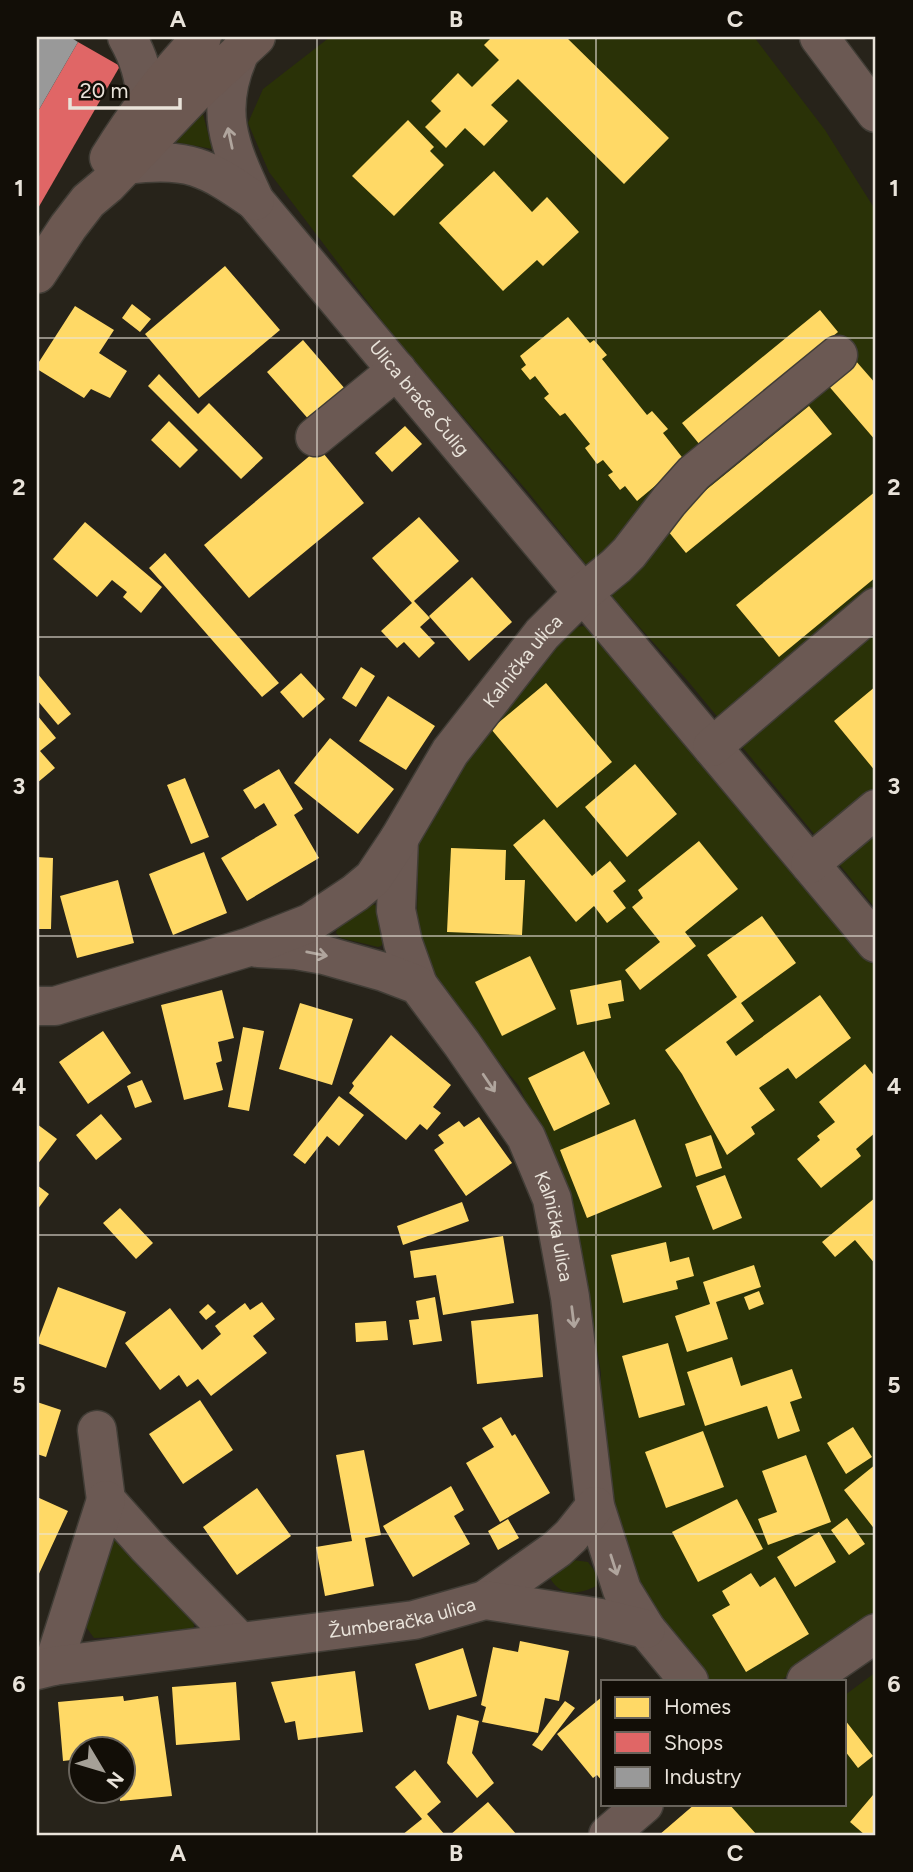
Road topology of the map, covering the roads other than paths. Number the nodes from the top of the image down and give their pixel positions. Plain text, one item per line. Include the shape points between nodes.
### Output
1 (127, 37) edge
2 (202, 37) edge
3 (819, 39) edge
4 (248, 43) edge
5 (146, 100) junction
6 (876, 113) edge
7 (128, 165) junction
8 (88, 201) junction
9 (255, 201) junction
10 (37, 274) edge
11 (838, 355) dead end
12 (397, 370) junction
13 (315, 437) dead end
14 (583, 593) junction
15 (876, 607) edge
16 (712, 747) junction
17 (876, 809) edge
18 (398, 839) junction
19 (810, 864) junction
20 (876, 943) edge
21 (249, 947) junction
22 (418, 985) junction
23 (43, 1010) edge
24 (96, 1430) dead end
25 (106, 1500) junction
26 (595, 1506) junction
27 (485, 1600) junction
28 (646, 1629) junction
29 (876, 1633) edge
30 (239, 1641) junction
31 (45, 1668) edge
32 (688, 1680) edge
33 (807, 1680) edge
34 (642, 1806) edge
35 (608, 1835) edge

1 - 5 street via 144,77
2 - 5 main road
3 - 6 street
4 - 7 main road
9 -> 4 street, Ulica braće Čulig via 230,145 226,118 232,67
5 - 8 main road
7 - 8 main road
7 - 9 street, Ulica braće Čulig via 181,162 222,178
8 - 10 main road
9 - 12 street, Ulica braće Čulig
11 - 14 street via 694,473 629,553
12 - 13 street
12 - 14 street, Ulica braće Čulig
14 - 16 street, Ulica braće Čulig
14 - 18 street, Kalnička ulica via 542,634 450,752
15 - 16 street
16 - 19 street, Ulica braće Čulig
17 - 19 street
18 - 21 street, Kalnička ulica via 373,878 338,906 310,923
18 - 22 street, Kalnička ulica via 396,911
19 - 20 street, Ulica braće Čulig
21 -> 22 street, Kalnička ulica via 324,955
21 - 23 street, Kalnička ulica
22 -> 26 street, Kalnička ulica via 526,1137 552,1199 570,1297
24 - 25 street, Žumberačka ulica
25 - 30 street
25 - 31 street, Žumberačka ulica
26 - 27 street via 557,1549
26 -> 28 street, Kalnička ulica via 622,1590
27 - 28 street, Žumberačka ulica
27 - 30 street, Žumberačka ulica via 414,1620
28 - 32 street, Kalnička ulica
29 - 33 street
30 - 31 street, Žumberačka ulica
34 - 35 street

